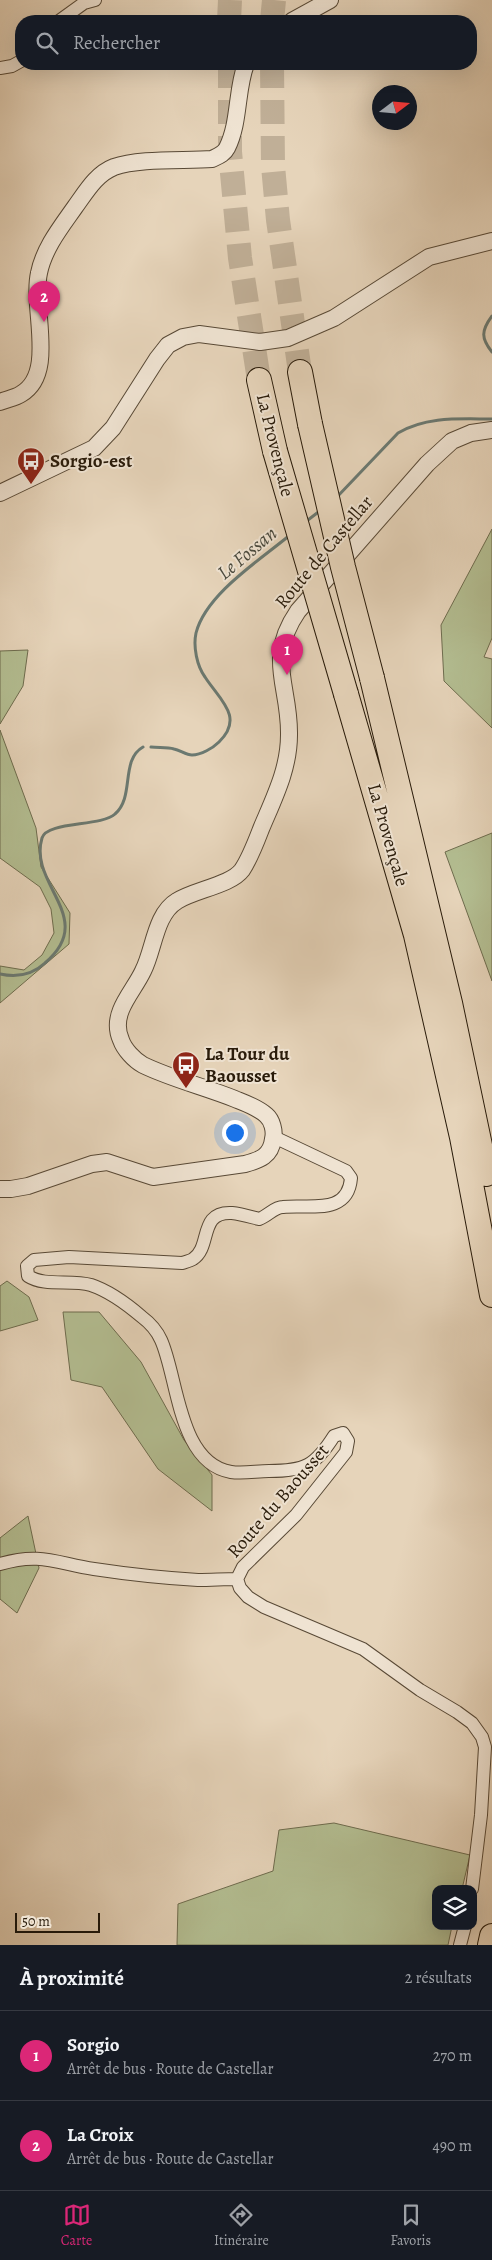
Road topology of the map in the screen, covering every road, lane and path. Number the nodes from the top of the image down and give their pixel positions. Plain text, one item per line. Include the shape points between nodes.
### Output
1 (95, 0) edge
2 (330, 0) edge
3 (67, 15) edge
4 (303, 15) edge
5 (15, 64) edge
6 (0, 68) edge
7 (245, 70) edge
8 (492, 241) edge
9 (300, 372) tunnel mouth
10 (259, 380) tunnel mouth
11 (0, 402) edge
12 (492, 430) edge
13 (0, 493) edge
14 (455, 1063) junction
15 (274, 1136) junction
16 (0, 1189) edge
17 (492, 1208) edge
18 (492, 1293) edge
19 (0, 1564) edge
20 (237, 1579) junction
21 (473, 1885) edge
22 (464, 1930) edge
23 (492, 1936) edge
24 (460, 1945) edge
25 (490, 1945) edge

1 - 3 street via 84,3
2 - 4 street
5 - 6 street
7 - 11 street via 233,129 227,149 221,155 212,159 142,162 115,167 92,183 52,239 39,271 36,290 41,362 38,376 21,395
8 - 13 street via 429,257 334,318 288,338 260,342 199,334 183,337 168,345 113,428 94,448
9 - 14 highway, La Provençale, bridge via 343,567 372,678
10 - 14 highway, La Provençale, bridge via 275,451
12 - 15 street, Route de Castellar via 452,441 427,464 288,625 280,654 280,670 290,733 288,757 256,842 241,871 232,878 176,901 166,911 144,971 121,1010 117,1025 121,1040 129,1054 141,1064 251,1106 267,1115
14 - 17 highway, La Provençale
14 - 18 highway, La Provençale
15 - 16 street via 272,1148 266,1155 245,1164 154,1177 107,1162 28,1186
15 - 20 street, Route du Baousset via 346,1171 351,1178 345,1196 322,1207 282,1206 259,1220 232,1213 220,1214 210,1221 200,1251 193,1260 182,1263 69,1257 34,1260 26,1266 28,1276 35,1280 91,1285 143,1317 162,1341 180,1409 191,1435 206,1458 217,1467 231,1472 296,1469 321,1456 334,1436 344,1434 348,1441 346,1452 296,1515 243,1567
19 - 20 street via 34,1557 94,1569 200,1580
20 - 21 street via 240,1588 256,1602 363,1649 472,1723 485,1747
22 - 24 street
23 - 25 highway

